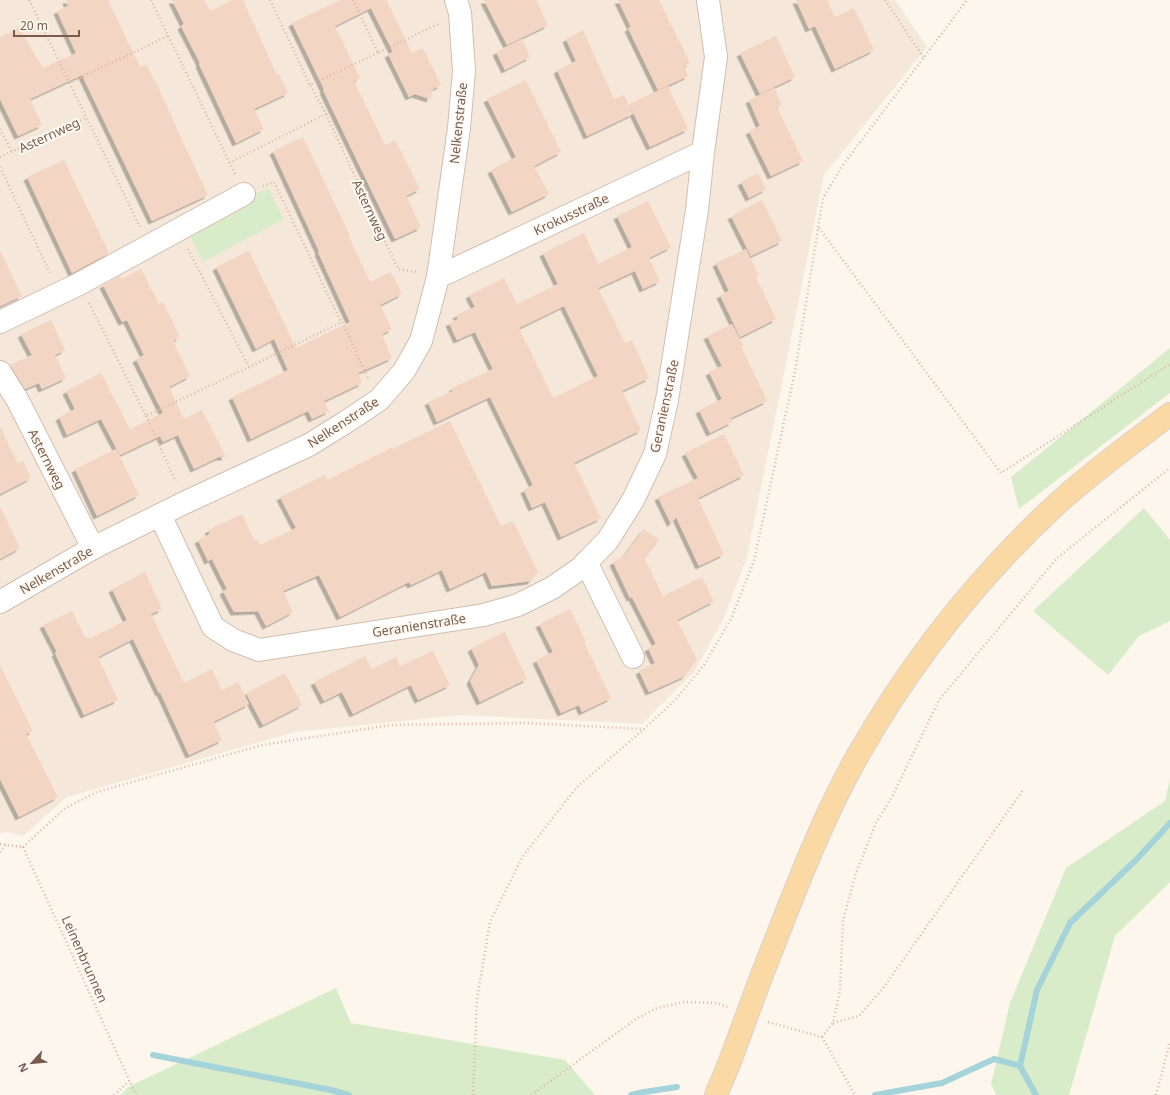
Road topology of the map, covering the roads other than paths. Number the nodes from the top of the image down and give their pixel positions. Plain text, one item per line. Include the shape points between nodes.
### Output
1 (708, 0) edge
2 (458, 6) edge
3 (703, 152) junction
4 (244, 194) road end
5 (438, 277) junction
6 (0, 322) edge
7 (0, 372) edge
8 (1170, 414) edge
9 (160, 515) junction
10 (93, 548) junction
11 (586, 562) junction
12 (0, 602) edge
13 (633, 657) dead end
14 (716, 1095) edge

1 - 3 street, Geranienstraße via 716,57
2 - 5 street, Nelkenstraße via 464,71 459,128
3 - 5 street, Krokusstraße
3 - 11 street, Geranienstraße via 697,210 667,400 655,454 633,500 608,540
4 - 6 street via 150,247
5 - 9 street, Nelkenstraße via 421,341 404,371 379,400 309,445
7 - 10 street, Asternweg via 18,401
8 - 14 main road, bridge via 1058,503 1032,528 975,589 919,659 885,711 839,791 792,897
9 - 10 street, Nelkenstraße
9 - 11 street, Geranienstraße via 213,627 233,640 259,650 484,615 518,605 552,588
10 - 12 street, Nelkenstraße
11 - 13 street

